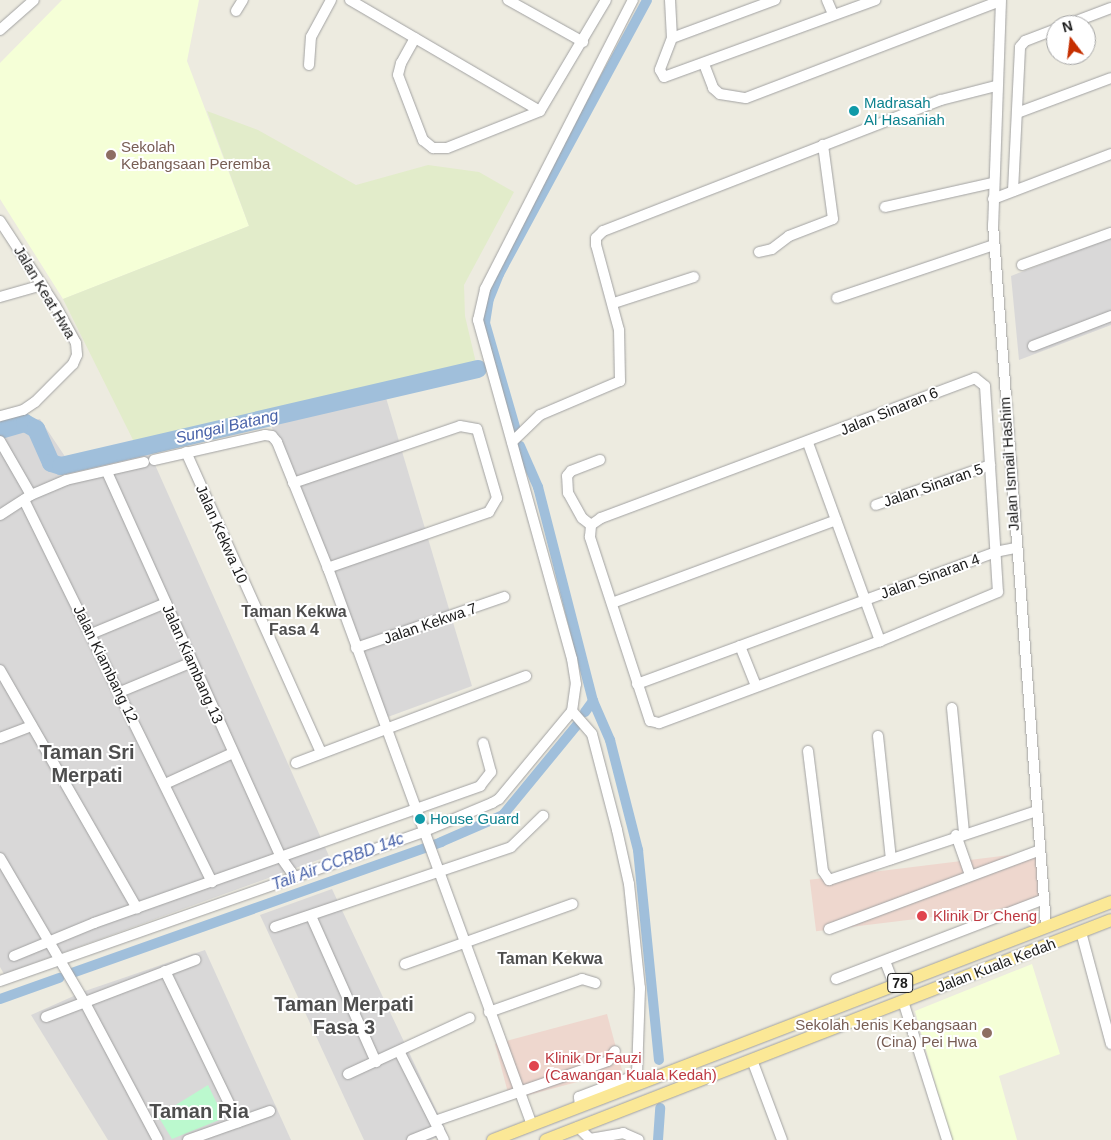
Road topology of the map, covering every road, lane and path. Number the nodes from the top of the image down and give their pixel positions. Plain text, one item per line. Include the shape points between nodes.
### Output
1 (34, 0) edge
2 (243, 0) edge
3 (331, 0) edge
4 (350, 0) edge
5 (508, 0) edge
6 (606, 0) edge
7 (633, 0) edge
8 (670, 0) edge
9 (775, 0) edge
10 (827, 0) edge
11 (875, 0) edge
12 (1000, 0) edge
13 (1111, 8) edge
14 (236, 12) dead end
15 (833, 14) junction
16 (1092, 15) edge
17 (0, 30) edge
18 (1046, 33) edge
19 (415, 38) junction
20 (672, 38) junction
21 (582, 42) junction
22 (704, 64) junction
23 (309, 65) dead end
24 (1111, 78) edge
25 (996, 86) junction
26 (540, 111) junction
27 (1017, 113) junction
28 (823, 144) junction
29 (1111, 154) edge
30 (992, 183) junction
31 (1013, 191) junction
32 (993, 199) junction
33 (885, 207) dead end
34 (0, 221) edge
35 (1111, 233) edge
36 (994, 245) junction
37 (759, 252) dead end
38 (1022, 265) dead end
39 (694, 277) dead end
40 (42, 284) junction
41 (0, 297) edge
42 (837, 298) dead end
43 (614, 303) junction
44 (1111, 316) edge
45 (1034, 346) dead end
46 (0, 416) edge
47 (0, 441) edge
48 (512, 442) junction
49 (808, 443) junction
50 (186, 452) junction
51 (154, 460) dead end
52 (600, 460) dead end
53 (144, 462) dead end
54 (990, 464) junction
55 (107, 472) junction
56 (293, 483) junction
57 (27, 498) junction
58 (876, 505) dead end
59 (0, 515) edge
60 (836, 520) junction
61 (591, 524) junction
62 (1015, 548) junction
63 (995, 552) junction
64 (327, 568) junction
65 (504, 597) dead end
66 (864, 600) junction
67 (166, 603) junction
68 (612, 603) junction
69 (91, 634) junction
70 (880, 641) junction
71 (740, 646) junction
72 (356, 648) junction
73 (192, 662) junction
74 (0, 671) edge
75 (526, 676) dead end
76 (637, 684) junction
77 (756, 686) junction
78 (120, 692) junction
79 (952, 708) dead end
80 (572, 711) junction
81 (32, 726) junction
82 (384, 728) junction
83 (878, 736) dead end
84 (0, 738) edge
85 (483, 743) dead end
86 (808, 751) dead end
87 (321, 752) junction
88 (233, 753) junction
89 (296, 763) dead end
90 (165, 784) junction
91 (416, 808) junction
92 (1036, 811) junction
93 (543, 816) dead end
94 (960, 834) junction
95 (426, 835) junction
96 (1040, 850) junction
97 (280, 856) junction
98 (0, 858) edge
99 (891, 859) junction
100 (438, 874) junction
101 (294, 876) junction
102 (970, 876) junction
103 (212, 882) junction
104 (1044, 899) junction
105 (1111, 902) edge
106 (573, 904) dead end
107 (137, 908) junction
108 (311, 916) junction
109 (1111, 920) edge
110 (1046, 926) junction
111 (275, 927) dead end
112 (829, 929) dead end
113 (1081, 932) junction
114 (48, 941) junction
115 (464, 944) junction
116 (14, 956) dead end
117 (60, 960) junction
118 (195, 960) dead end
119 (885, 961) junction
120 (405, 964) dead end
121 (165, 971) junction
122 (836, 979) dead end
123 (0, 981) edge
124 (595, 982) dead end
125 (894, 985) junction
126 (84, 1001) junction
127 (903, 1001) junction
128 (489, 1012) junction
129 (46, 1017) dead end
130 (470, 1018) dead end
131 (1111, 1044) edge
132 (615, 1051) dead end
133 (400, 1052) junction
134 (752, 1060) junction
135 (376, 1062) junction
136 (348, 1074) dead end
137 (520, 1091) junction
138 (580, 1106) junction
139 (270, 1111) dead end
140 (238, 1122) junction
141 (437, 1125) junction
142 (532, 1125) junction
143 (578, 1127) junction
144 (208, 1137) edge
145 (158, 1140) edge
146 (188, 1140) edge
147 (412, 1140) edge
148 (444, 1140) edge
149 (493, 1140) edge
150 (546, 1140) edge
151 (639, 1140) edge
152 (782, 1140) edge
153 (947, 1140) edge

1 - 17 street
2 - 14 street
3 - 23 street via 311,36
4 - 19 street
5 - 21 street
6 - 21 street
7 - 48 street via 485,289 480,306 479,332
8 - 20 street
9 - 20 street
10 - 15 street
11 - 15 street
12 - 22 street via 746,98 720,94 713,88
12 - 25 street, Jalan Ismail Hashim
13 - 16 street
15 - 22 street
18 - 27 street via 1021,43
19 - 26 street
19 - 26 street via 401,63 398,76 428,146 447,148
20 - 22 street via 660,70 662,76
21 - 26 street
24 - 27 street
25 - 28 street via 941,100
25 - 30 street, Jalan Ismail Hashim
27 - 31 street
28 - 37 street via 833,219 789,236 772,249
28 - 43 street via 602,231 596,238 596,245
29 - 31 street
30 - 32 street, Jalan Ismail Hashim
30 - 33 street
31 - 32 street
32 - 36 street, Jalan Ismail Hashim
34 - 40 street, Jalan Keat Hwa
35 - 38 street
36 - 42 street
36 - 62 street, Jalan Ismail Hashim
39 - 43 street
40 - 41 street
40 - 46 street, Jalan Keat Hwa via 76,343 77,354 73,364 34,402 23,410
43 - 48 street via 621,342 620,381 540,415
44 - 45 street
47 - 57 street, Jalan Kiambang 12
48 - 80 street via 572,659 576,684
49 - 54 street, Jalan Sinaran 6 via 970,378 980,379 986,386
49 - 60 street
49 - 61 street, Jalan Sinaran 6
50 - 51 street
50 - 56 street via 272,436
50 - 87 street, Jalan Kekwa 10
52 - 61 street via 571,471 567,476 568,493 582,518
53 - 55 street
54 - 58 street, Jalan Sinaran 5
54 - 63 street
55 - 57 street via 66,480
55 - 67 street, Jalan Kiambang 13
56 - 64 street
56 - 64 street via 460,426 477,429 497,498 489,512
57 - 59 street
57 - 69 street, Jalan Kiambang 12
60 - 66 street
60 - 68 street
61 - 68 street via 590,537
62 - 63 street, Jalan Sinaran 4
62 - 92 street, Jalan Ismail Hashim
63 - 66 street, Jalan Sinaran 4
63 - 70 street via 998,592
64 - 72 street
65 - 72 street, Jalan Kekwa 7
66 - 70 street
66 - 71 street, Jalan Sinaran 4
67 - 69 street
67 - 73 street, Jalan Kiambang 13
68 - 76 street
69 - 78 street, Jalan Kiambang 12
70 - 77 street
71 - 76 street, Jalan Sinaran 4
71 - 77 street
72 - 82 street
73 - 78 street
73 - 88 street, Jalan Kiambang 13
74 - 81 street
75 - 82 street
76 - 77 street via 646,716 654,724
78 - 90 street, Jalan Kiambang 12
79 - 94 street
80 - 95 street via 499,799
80 - 138 street via 592,734 617,830 629,884 640,988 637,1075 579,1097
81 - 84 street
81 - 107 street
82 - 87 street
82 - 91 street
83 - 99 street
85 - 91 street via 490,767 488,779 480,786
86 - 99 street via 826,877 833,880
87 - 89 street
88 - 90 street
88 - 97 street, Jalan Kiambang 13
90 - 103 street, Jalan Kiambang 12
91 - 95 street
91 - 97 street
92 - 94 street
92 - 96 street, Jalan Ismail Hashim
93 - 100 street via 511,848
94 - 99 street
94 - 102 street
95 - 100 street
95 - 101 street
96 - 102 street
96 - 104 street, Jalan Ismail Hashim
97 - 101 street, Jalan Kiambang 13
97 - 103 street
98 - 114 street
100 - 108 street
100 - 115 street
101 - 117 street
102 - 112 street
103 - 107 street
104 - 110 street, Jalan Ismail Hashim
104 - 119 street
105 - 110 main road, Jalan Kuala Kedah / 78
106 - 115 street
107 - 114 street
108 - 111 street
108 - 135 street
109 - 113 main road, Jalan Kuala Kedah / 78
110 - 125 main road, Jalan Kuala Kedah / 78
113 - 127 main road, Jalan Kuala Kedah / 78
113 - 131 street
114 - 116 street
114 - 117 street
115 - 120 street
115 - 128 street
117 - 123 street
117 - 126 street
118 - 121 street
119 - 122 street
119 - 125 street
121 - 126 street
121 - 140 street
124 - 128 street via 582,979
125 - 138 main road, Jalan Kuala Kedah / 78
126 - 129 street
126 - 145 street
127 - 134 main road, Jalan Kuala Kedah / 78
127 - 153 street
128 - 137 street
130 - 133 street via 428,1035
132 - 137 street via 608,1061
133 - 135 street
133 - 141 street
134 - 143 main road, Jalan Kuala Kedah / 78
134 - 152 street
135 - 136 street
137 - 141 street
137 - 142 street
138 - 142 main road, Jalan Kuala Kedah / 78
139 - 140 street
140 - 144 street
141 - 147 street
141 - 148 street
142 - 149 main road, Jalan Kuala Kedah / 78
143 - 150 main road, Jalan Kuala Kedah / 78
143 - 151 street via 590,1140 623,1133
144 - 146 street

